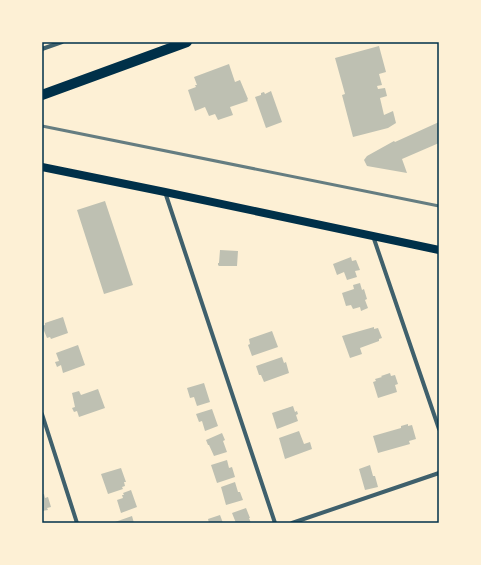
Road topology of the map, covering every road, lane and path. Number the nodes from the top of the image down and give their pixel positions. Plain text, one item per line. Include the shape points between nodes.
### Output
1 (62, 42) edge
2 (187, 42) edge
3 (42, 49) edge
4 (42, 94) edge
5 (44, 169) edge
6 (165, 192) junction
7 (373, 236) junction
8 (439, 250) edge
9 (42, 414) edge
10 (439, 429) edge
11 (439, 474) edge
12 (77, 523) edge
13 (275, 523) edge
14 (292, 523) edge

1 - 3 street
2 - 4 main road
5 - 6 main road
6 - 7 main road
6 - 13 street
7 - 8 main road
7 - 10 street
9 - 12 street
11 - 14 street

